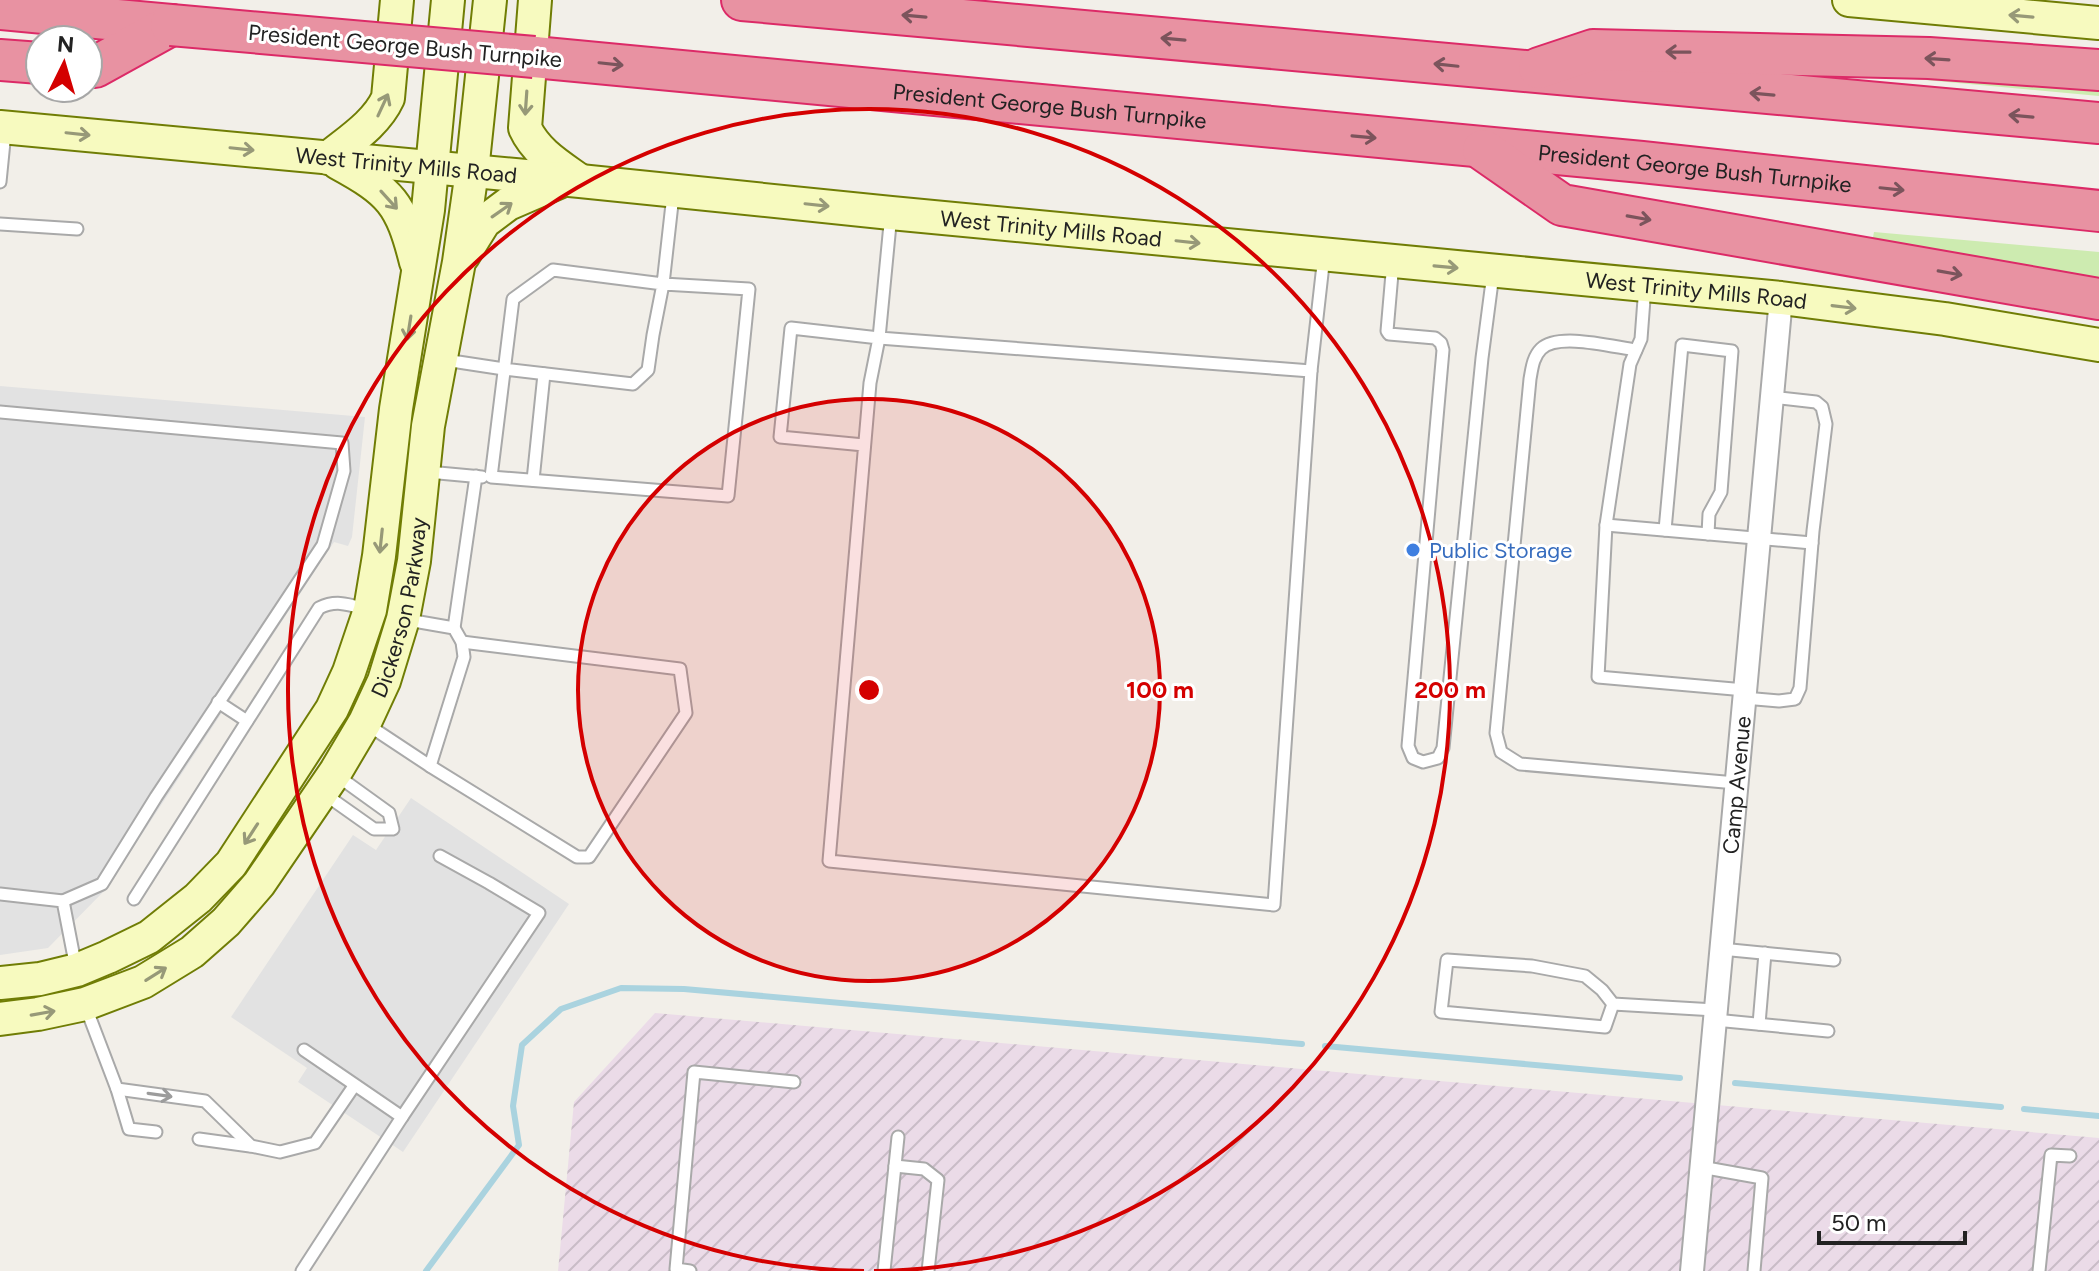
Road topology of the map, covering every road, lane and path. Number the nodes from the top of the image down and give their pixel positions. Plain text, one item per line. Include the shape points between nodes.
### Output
1 (397, 0) edge
2 (448, 0) edge
3 (490, 0) edge
4 (535, 0) edge
5 (742, 0) edge
6 (1849, 0) edge
7 (0, 9) edge
8 (2099, 23) edge
9 (171, 25) junction
10 (0, 60) edge
11 (24, 62) edge
12 (104, 62) edge
13 (2099, 70) edge
14 (1524, 73) junction
15 (2099, 123) edge
16 (2, 127) edge
17 (1480, 148) junction
18 (328, 158) junction
19 (432, 168) junction
20 (472, 171) junction
21 (572, 180) junction
22 (0, 182) edge
23 (674, 190) junction
24 (2099, 211) edge
25 (891, 213) junction
26 (0, 224) edge
27 (77, 229) dead end
28 (1324, 255) junction
29 (459, 262) junction
30 (1394, 262) junction
31 (418, 268) junction
32 (1494, 271) junction
33 (663, 284) junction
34 (1645, 286) junction
35 (1781, 298) junction
36 (2099, 299) edge
37 (879, 338) junction
38 (2099, 345) edge
39 (1636, 350) junction
40 (440, 359) junction
41 (504, 369) junction
42 (1311, 371) junction
43 (544, 374) junction
44 (1772, 397) junction
45 (0, 412) edge
46 (864, 445) junction
47 (423, 472) junction
48 (476, 476) junction
49 (491, 477) junction
50 (533, 480) junction
51 (1606, 525) junction
52 (1665, 530) junction
53 (1708, 534) junction
54 (1759, 539) junction
55 (1812, 543) junction
56 (370, 610) junction
57 (403, 619) junction
58 (454, 628) junction
59 (462, 642) junction
60 (1745, 694) junction
61 (218, 702) junction
62 (332, 709) junction
63 (247, 721) junction
64 (365, 722) junction
65 (430, 766) junction
66 (294, 769) junction
67 (329, 782) junction
68 (1736, 783) junction
69 (440, 856) dead end
70 (0, 894) edge
71 (134, 899) dead end
72 (63, 901) junction
73 (1721, 949) junction
74 (1765, 953) junction
75 (1834, 960) dead end
76 (77, 970) junction
77 (0, 983) edge
78 (85, 1004) junction
79 (1613, 1004) junction
80 (1715, 1015) junction
81 (0, 1019) edge
82 (1759, 1024) junction
83 (1828, 1031) dead end
84 (304, 1050) dead end
85 (794, 1082) dead end
86 (354, 1086) junction
87 (117, 1089) junction
88 (402, 1117) junction
89 (156, 1132) dead end
90 (898, 1137) dead end
91 (199, 1139) dead end
92 (251, 1146) junction
93 (2070, 1156) dead end
94 (895, 1166) junction
95 (1701, 1167) junction
96 (302, 1271) edge
97 (690, 1271) edge
98 (884, 1271) edge
99 (928, 1271) edge
100 (1692, 1271) edge
101 (1754, 1271) edge
102 (2039, 1271) edge

18 -> 1 main road via 383,110
2 - 19 main road, Dickerson Parkway
3 - 20 main road, Dickerson Parkway
4 -> 21 main road via 525,128 540,151
14 -> 5 highway
8 -> 6 main road via 2059,14
7 - 9 highway, President George Bush Turnpike
9 - 12 highway
9 -> 17 highway, President George Bush Turnpike, bridge
10 - 11 highway
13 -> 14 highway via 1929,58 1593,50
15 -> 14 highway
16 -> 18 main road, West Trinity Mills Road
16 - 22 lane
17 -> 24 highway, President George Bush Turnpike
17 -> 36 highway via 1562,205
18 - 19 main road, West Trinity Mills Road
18 -> 31 main road via 374,183 398,210
19 - 20 main road, West Trinity Mills Road
19 - 31 main road, Dickerson Parkway
20 - 21 main road, West Trinity Mills Road
20 - 29 main road, Dickerson Parkway
21 - 23 main road, West Trinity Mills Road
29 -> 21 main road via 484,222 508,204
23 -> 25 main road, West Trinity Mills Road
23 - 33 lane
25 -> 28 main road, West Trinity Mills Road
25 - 37 lane
26 - 27 lane
28 - 30 main road, West Trinity Mills Road
28 - 42 lane
29 - 40 main road, Dickerson Parkway
30 -> 32 main road, West Trinity Mills Road
30 - 32 lane via 1387,331 1435,338 1443,350 1408,746 1413,758 1423,762 1438,758 1443,748
31 -> 56 main road, Dickerson Parkway
32 - 34 main road, West Trinity Mills Road
33 - 41 lane via 553,270 513,299
33 - 43 lane via 648,370 633,384
33 - 50 lane via 749,289 728,496
34 - 35 main road, West Trinity Mills Road
34 - 39 lane
35 -> 38 main road, West Trinity Mills Road
35 - 44 street, Camp Avenue
37 - 42 lane
37 - 46 lane
37 - 46 lane via 791,328 780,437
39 - 51 lane
39 - 68 lane via 1567,340 1542,348 1534,359 1496,733 1501,752 1520,764
40 - 41 lane
40 - 47 main road, Dickerson Parkway
41 - 43 lane
41 - 49 lane
42 - 46 lane via 1274,905 829,861
43 - 50 lane
44 - 54 street, Camp Avenue
44 - 55 lane via 1822,407 1826,424
45 - 61 lane via 342,443 344,471 323,545
47 - 48 lane
47 - 57 main road, Dickerson Parkway
48 - 49 lane
48 - 58 lane
49 - 50 lane
51 - 52 lane
51 - 60 lane via 1598,677
52 - 53 lane
52 - 53 lane via 1682,345 1732,351 1721,492 1709,514
53 - 54 lane
54 - 55 lane
54 - 60 street, Camp Avenue
55 - 60 lane via 1800,688 1795,699 1779,701
56 - 57 main road
56 - 62 main road, Dickerson Parkway
56 - 63 lane via 330,602 319,608
57 - 58 lane
57 - 64 main road, Dickerson Parkway
58 - 59 lane
59 - 65 lane via 464,657
59 - 65 lane via 680,669 686,713 589,857 577,857
60 - 68 street, Camp Avenue
61 - 63 lane
61 - 72 lane via 102,884
62 - 64 main road
62 - 66 main road, Dickerson Parkway
63 - 71 lane
64 - 65 lane
64 - 67 main road, Dickerson Parkway
66 - 67 main road
66 -> 76 main road, Dickerson Parkway via 231,864 198,898 149,937
67 - 67 lane via 333,800 374,829 393,829 389,813 346,782
78 -> 67 main road, Dickerson Parkway via 143,982 192,952 226,922 259,884
68 - 73 street, Camp Avenue
69 - 88 lane via 539,913
70 - 72 lane
72 - 76 lane
73 - 74 lane
73 - 80 street, Camp Avenue
74 - 75 lane
74 - 82 lane
76 - 77 main road, Dickerson Parkway
76 - 78 main road
81 -> 78 main road, Dickerson Parkway
78 - 87 lane
79 - 79 lane via 1585,976 1447,960 1441,1012 1605,1027
79 - 80 lane
80 - 82 lane
80 - 95 street, Camp Avenue
82 - 83 lane
84 - 86 lane
85 - 97 lane via 694,1072 676,1269
86 - 88 lane
86 - 92 lane via 315,1143 280,1152
87 - 89 lane via 129,1129
87 -> 92 lane via 205,1101
88 - 96 lane
90 - 94 lane
91 - 92 lane
93 - 102 lane via 2051,1155
94 - 98 lane
94 - 99 lane via 924,1169 938,1180
95 - 100 street, Camp Avenue
95 - 101 lane via 1762,1178

